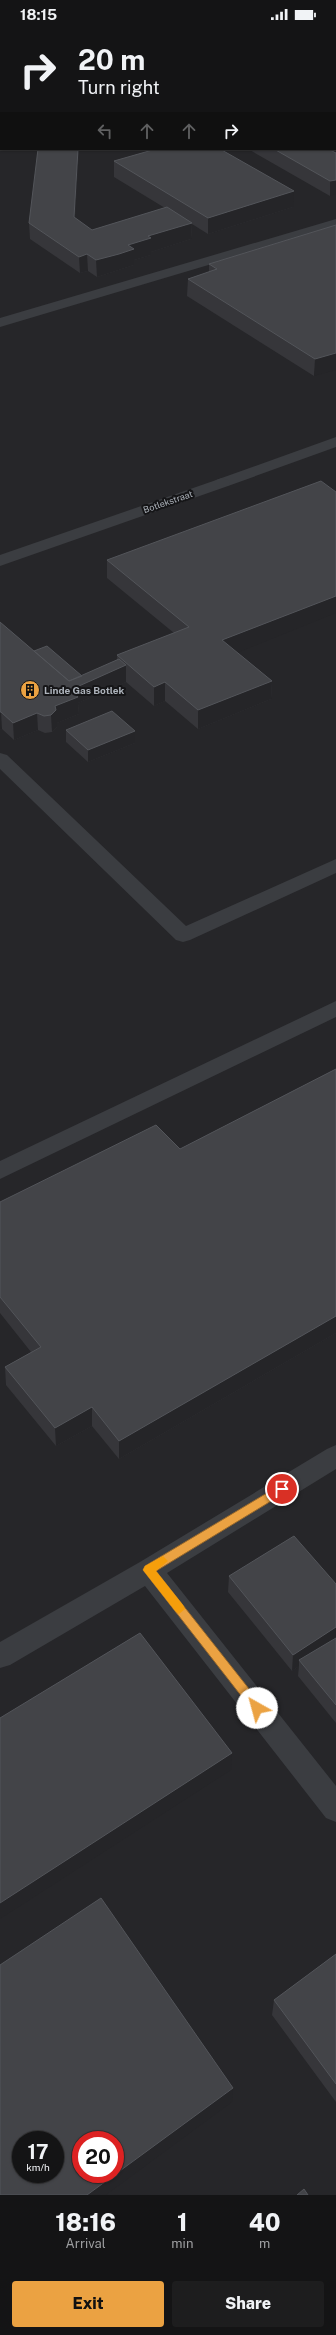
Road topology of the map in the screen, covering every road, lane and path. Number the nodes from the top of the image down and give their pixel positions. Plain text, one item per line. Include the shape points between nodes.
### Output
1 (336, 223) edge
2 (0, 323) edge
3 (336, 442) edge
4 (0, 561) edge
5 (0, 759) edge
6 (336, 865) edge
7 (336, 1008) edge
8 (0, 1171) edge
9 (336, 1456) edge
10 (149, 1570) junction
11 (0, 1656) edge
12 (336, 1808) edge

1 - 2 street
3 - 4 street, Botlekstraat
5 - 6 street via 183,935
7 - 8 street
9 - 10 street
10 - 11 street
10 - 12 street

